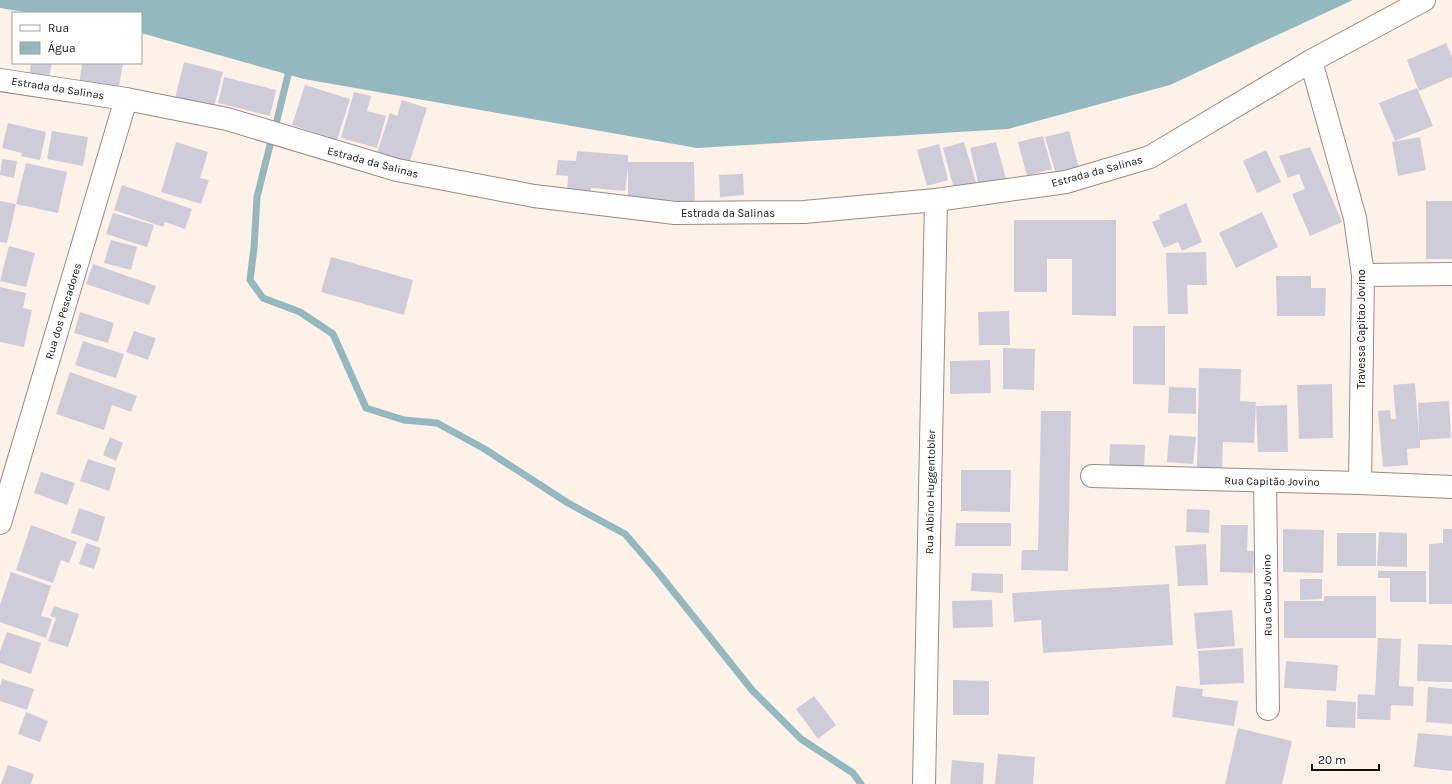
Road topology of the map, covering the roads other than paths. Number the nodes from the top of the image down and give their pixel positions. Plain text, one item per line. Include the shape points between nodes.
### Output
1 (1424, 0) edge
2 (1311, 61) junction
3 (0, 80) edge
4 (126, 98) junction
5 (936, 200) junction
6 (1452, 274) edge
7 (1363, 275) junction
8 (1092, 476) dead end
9 (1265, 482) junction
10 (1360, 483) junction
11 (1452, 487) edge
12 (0, 523) edge
13 (1268, 708) dead end
14 (924, 784) edge

1 - 2 street, Estrada da Salinas
2 - 5 street, Estrada da Salinas via 1150,157 1066,182
2 - 7 street, Travessa Capitao Jovino via 1355,218
3 - 4 street, Estrada da Salinas
4 - 5 street, Estrada da Salinas via 226,119 397,170 534,196 675,213 804,212
4 - 12 street, Rua dos Pescadores
5 - 14 street, Rua Albino Huggentobler
6 - 7 street
7 - 10 street, Travessa Capitao Jovino
8 - 9 street, Rua Capitão Jovino
9 - 10 street, Rua Capitão Jovino
9 - 13 street, Rua Cabo Jovino
10 - 11 street, Rua Capitão Jovino

